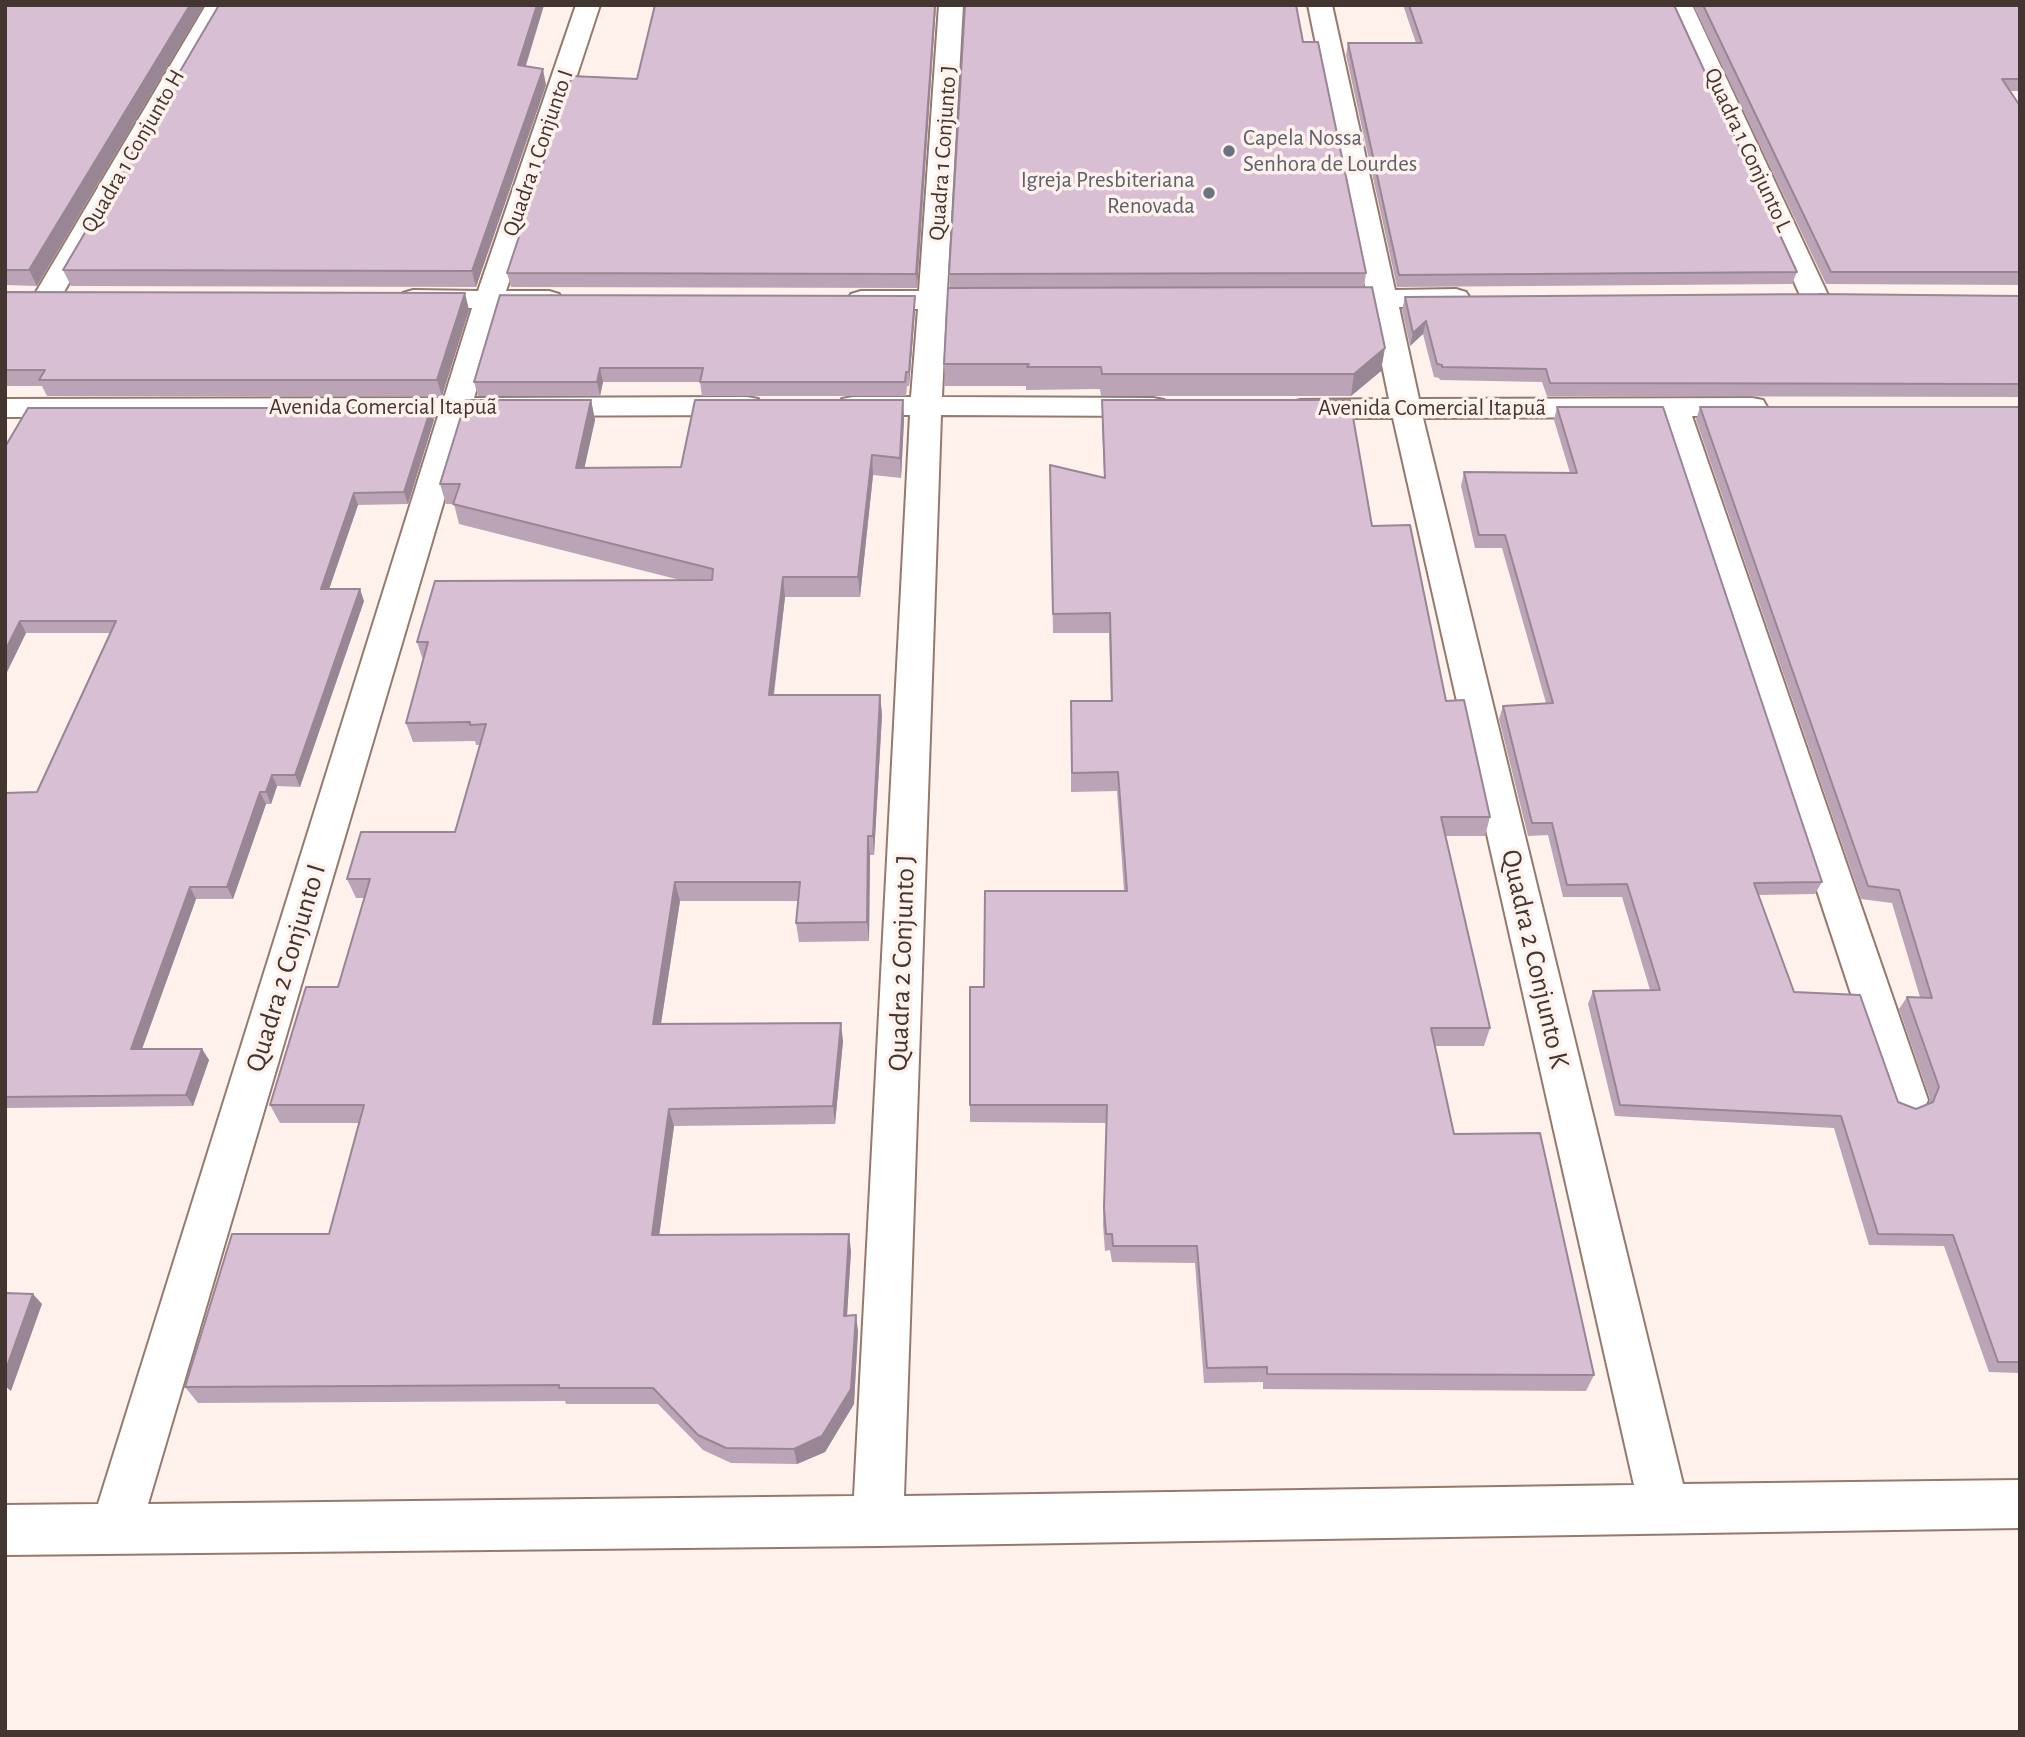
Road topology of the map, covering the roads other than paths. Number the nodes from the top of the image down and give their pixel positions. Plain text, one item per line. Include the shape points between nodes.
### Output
1 (218, 5) edge
2 (587, 5) edge
3 (951, 5) edge
4 (1320, 5) edge
5 (1680, 5) edge
6 (1814, 296) edge
7 (16, 297) edge
8 (1383, 298) junction
9 (1480, 298) edge
10 (392, 299) edge
11 (1302, 299) edge
12 (489, 300) junction
13 (572, 300) edge
14 (836, 300) edge
15 (933, 300) junction
16 (1029, 300) edge
17 (774, 406) edge
18 (829, 406) edge
19 (926, 406) junction
20 (456, 407) junction
21 (1672, 407) junction
22 (1784, 407) edge
23 (5, 408) edge
24 (1186, 408) edge
25 (1269, 408) edge
26 (1406, 410) junction
27 (1907, 1100) dead end
28 (2020, 1504) edge
29 (1664, 1508) junction
30 (878, 1521) junction
31 (5, 1530) edge
32 (115, 1530) junction

1 - 7 street, Quadra 1 Conjunto H via 61,297
2 - 12 street, Quadra 1 Conjunto I
3 - 15 street, Quadra 1 Conjunto J
4 - 8 street, Quadra 2 Conjunto K
5 - 6 street, Quadra 1 Conjunto L
8 - 9 street
8 - 11 street
8 - 26 street, Quadra 2 Conjunto K
10 - 12 street
12 - 13 street
12 - 20 street, Quadra 1 Conjunto I
14 - 15 street
15 - 16 street
15 - 19 street, Quadra 1 Conjunto J
17 - 20 street, Avenida Comercial Itapuã
18 - 19 street
19 - 24 street
19 - 30 street, Quadra 2 Conjunto J
20 - 23 street, Avenida Comercial Itapuã
20 - 32 street, Quadra 2 Conjunto I
21 - 22 street, Avenida Comercial Itapuã
21 - 26 street, Avenida Comercial Itapuã
21 - 27 street
25 - 26 street, Avenida Comercial Itapuã
26 - 29 street, Quadra 2 Conjunto K
28 - 29 street
29 - 30 street
30 - 32 street
31 - 32 street

